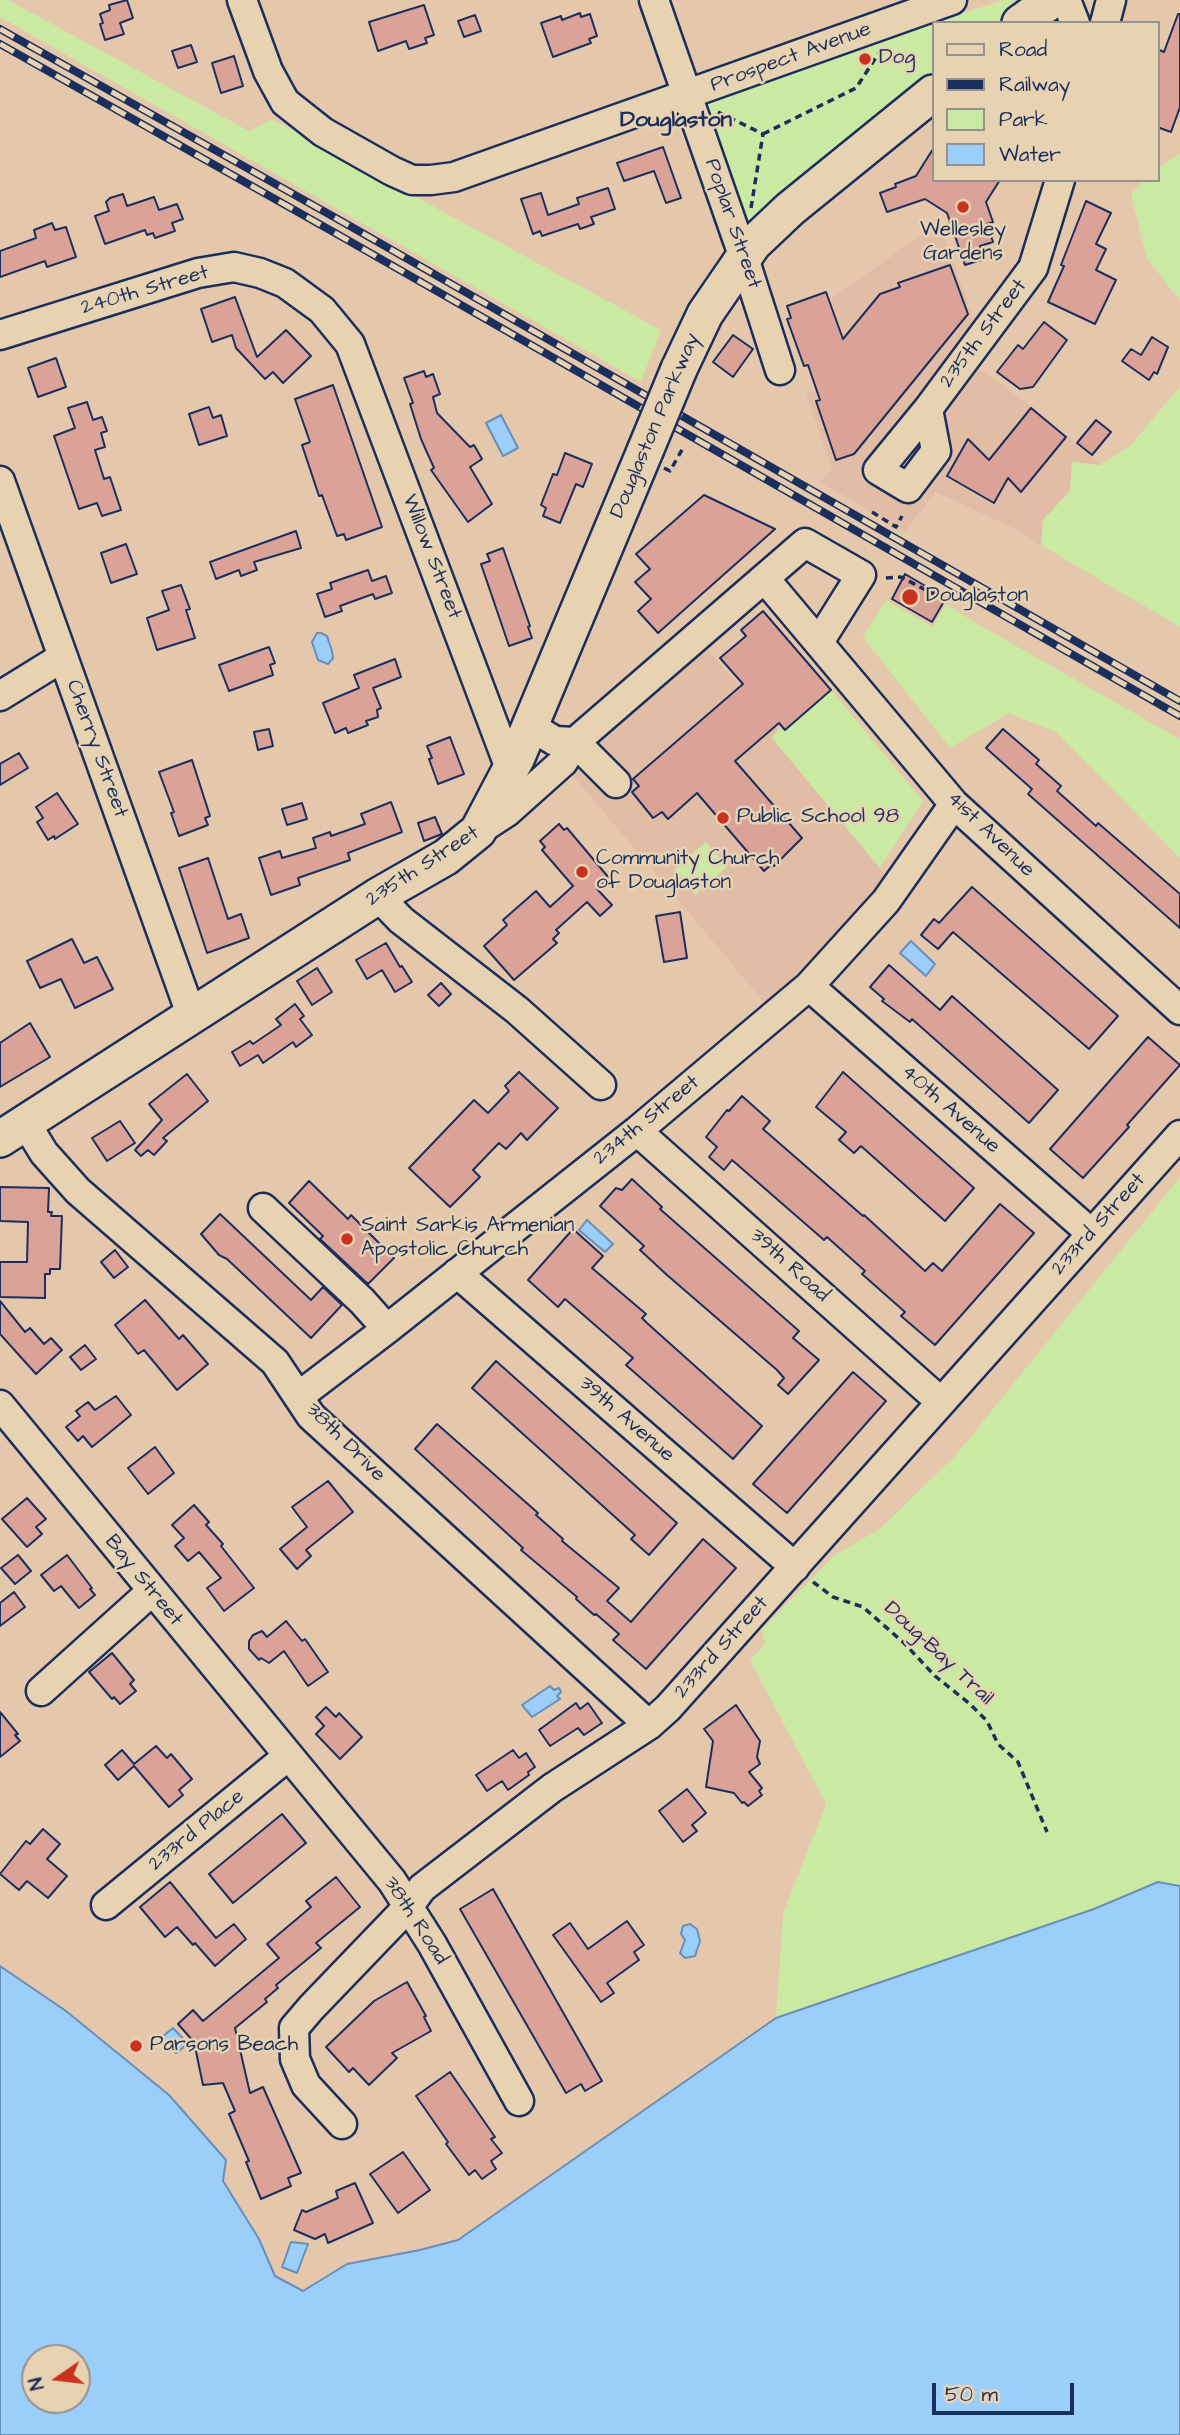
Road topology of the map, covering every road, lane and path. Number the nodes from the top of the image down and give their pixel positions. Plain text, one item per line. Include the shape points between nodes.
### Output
1 (242, 0) edge
2 (654, 0) edge
3 (952, 0) edge
4 (1052, 0) edge
5 (1066, 0) edge
6 (1111, 0) edge
7 (1023, 21) edge
8 (1073, 21) edge
9 (1106, 21) edge
10 (885, 44) dead end
11 (932, 94) edge
12 (698, 101) junction
13 (763, 134) junction
14 (1058, 182) edge
15 (750, 216) dead end
16 (744, 258) junction
17 (0, 335) edge
18 (350, 344) joint
19 (780, 370) dead end
20 (682, 448) dead end
21 (652, 458) junction
22 (878, 470) dead end
23 (0, 481) edge
24 (872, 512) dead end
25 (902, 516) dead end
26 (886, 578) dead end
27 (765, 579) junction
28 (948, 602) dead end
29 (819, 642) junction
30 (63, 657) junction
31 (0, 696) edge
32 (530, 726) junction
33 (575, 742) junction
34 (511, 771) junction
35 (616, 783) dead end
36 (954, 804) junction
37 (478, 831) junction
38 (378, 896) junction
39 (809, 986) junction
40 (1180, 1010) edge
41 (192, 1017) junction
42 (601, 1086) dead end
43 (12, 1130) edge
44 (637, 1130) junction
45 (1180, 1135) edge
46 (263, 1208) dead end
47 (1091, 1233) junction
48 (457, 1273) junction
49 (387, 1329) junction
50 (299, 1396) junction
51 (941, 1402) junction
52 (0, 1405) edge
53 (795, 1567) junction
54 (152, 1591) junction
55 (41, 1691) dead end
56 (649, 1725) junction
57 (288, 1756) junction
58 (1047, 1832) dead end
59 (106, 1905) dead end
60 (408, 1907) junction
61 (519, 2101) dead end
62 (342, 2124) dead end

1 - 12 street, Prospect Avenue via 278,91 297,113 412,180 454,177
2 - 12 street, Poplar Street
3 - 12 street, Prospect Avenue
4 - 7 main road
5 - 8 street
6 - 9 street
10 - 13 path via 856,88
11 - 16 main road, Douglaston Parkway via 790,209
12 - 13 path
12 - 16 street, Poplar Street
13 - 15 path
14 - 22 street, 235th Street via 1033,268
16 - 19 street, Poplar Street
16 - 21 main road, Douglaston Parkway, bridge via 705,314 679,369
17 - 18 street, 240th Street via 198,273 234,267 285,283 322,310
18 - 34 street, Willow Street
20 - 21 path via 670,471
21 - 32 main road, Douglaston Parkway
23 - 30 street, Cherry Street
24 - 25 path via 895,528
26 - 28 path via 902,574
27 - 29 street, 41st Avenue
27 - 29 street, 235th Street via 805,544 861,575
27 - 33 street, 235th Street
29 - 36 street, 41st Avenue
30 - 31 street
30 - 41 street, Cherry Street
32 - 33 street via 555,741
32 - 34 main road, Douglaston Parkway
33 - 35 street
33 - 37 street, 235th Street via 563,762 517,804
34 - 37 main road, Douglaston Parkway
36 - 39 street, 234th Street via 887,901
36 - 40 street, 41st Avenue
37 - 38 main road, 235th Street via 446,857
38 - 41 main road, 235th Street
38 - 42 street
39 - 44 street, 234th Street
39 - 47 street, 40th Avenue
41 - 43 main road, 235th Street
43 - 50 street, 38th Drive via 44,1153 78,1191 275,1362
44 - 48 street, 234th Street
44 - 51 street, 39th Road
45 - 47 street, 233rd Street
46 - 49 street
47 - 51 street, 233rd Street
48 - 49 street, 234th Street
48 - 53 street, 39th Avenue
49 - 50 street, 234th Street
50 - 56 street, 38th Drive via 312,1416
51 - 53 street, 233rd Street
52 - 54 street, Bay Street
53 - 56 street, 233rd Street
53 - 58 path, Doug-Bay Trail via 833,1597 863,1607 987,1721 998,1745 1018,1762
54 - 55 street
54 - 57 street, Bay Street
56 - 60 street, 233rd Street via 551,1788 422,1888
57 - 59 street, 233rd Place
57 - 60 street, 38th Road via 392,1881
60 - 61 street, 38th Road
60 - 62 street, 233rd Street via 294,2028 296,2059 306,2085

